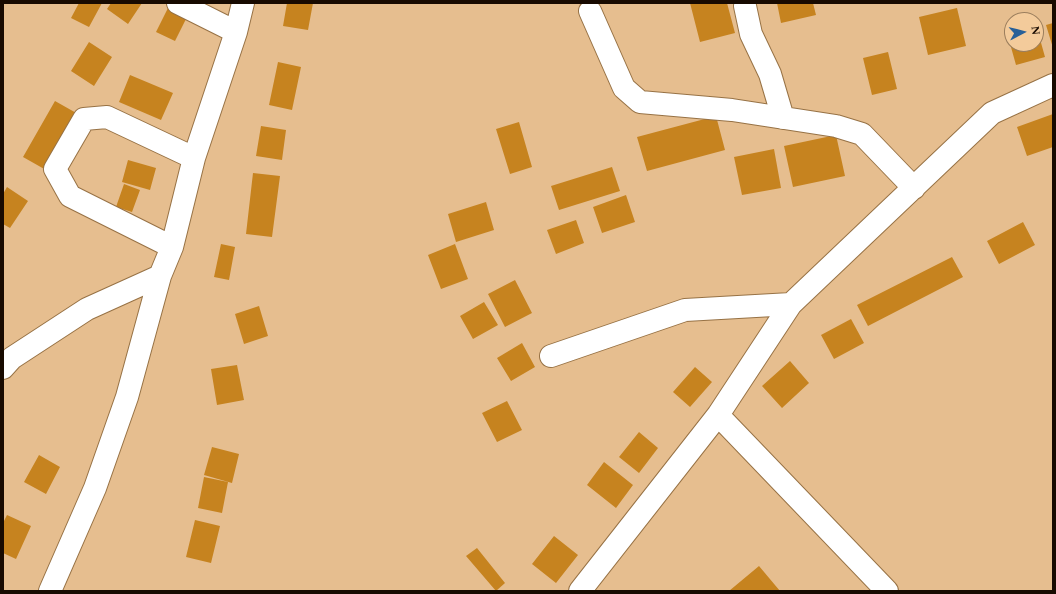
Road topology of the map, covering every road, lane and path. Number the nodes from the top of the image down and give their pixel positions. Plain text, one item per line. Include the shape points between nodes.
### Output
1 (178, 3) edge
2 (243, 3) edge
3 (745, 6) dead end
4 (590, 11) dead end
5 (236, 32) junction
6 (1053, 85) edge
7 (783, 118) junction
8 (194, 158) junction
9 (914, 188) junction
10 (172, 247) junction
11 (160, 276) junction
12 (791, 304) junction
13 (551, 356) dead end
14 (3, 368) edge
15 (718, 414) junction
16 (50, 591) edge
17 (580, 591) edge
18 (887, 591) edge

1 - 5 street
2 - 5 street
3 - 7 street via 752,34 770,74
4 - 7 street via 624,88 640,102 732,110
5 - 8 street
6 - 9 street via 992,113
7 - 9 street via 836,126 862,134
8 - 10 street
8 - 10 street via 107,117 84,119 55,169 70,196
9 - 12 street
10 - 11 street
11 - 14 street via 88,309 12,358
11 - 16 street via 127,397 95,488
12 - 13 street via 685,310
12 - 15 street
15 - 17 street
15 - 18 street

